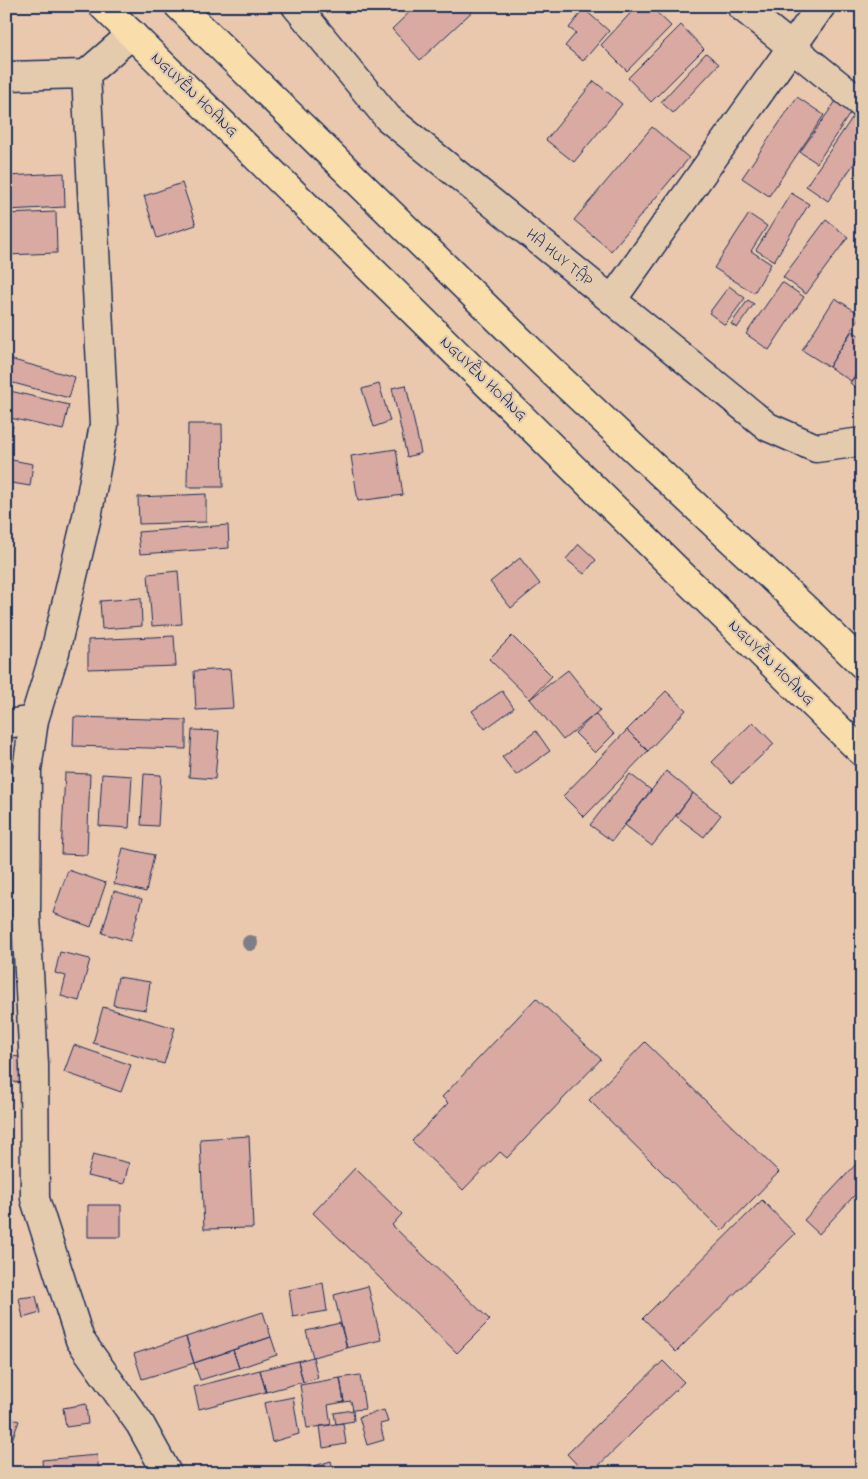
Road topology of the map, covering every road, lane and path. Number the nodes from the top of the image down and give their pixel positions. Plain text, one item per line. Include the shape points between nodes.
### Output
1 (103, 6) edge
2 (179, 6) edge
3 (296, 6) edge
4 (741, 6) edge
5 (821, 6) edge
6 (132, 34) junction
7 (792, 47) junction
8 (86, 74) junction
9 (6, 76) edge
10 (862, 104) edge
11 (612, 300) junction
12 (861, 443) edge
13 (862, 664) edge
14 (34, 720) junction
15 (6, 724) edge
16 (862, 752) edge
17 (167, 1473) edge

1 - 6 highway, NGUYỄN HOÀNG
2 - 13 highway via 542,362
3 - 11 street, HÀ HUY TẬP via 388,118
4 - 7 street
5 - 7 street
6 - 8 street
6 - 16 highway, NGUYỄN HOÀNG
7 - 10 street
7 - 11 street
8 - 9 street
8 - 14 street via 104,425 88,512 57,643
11 - 12 street, HÀ HUY TẬP via 768,427 816,448
14 - 15 street
14 - 17 street via 27,770 26,916 34,1064 35,1200 80,1340 140,1424

